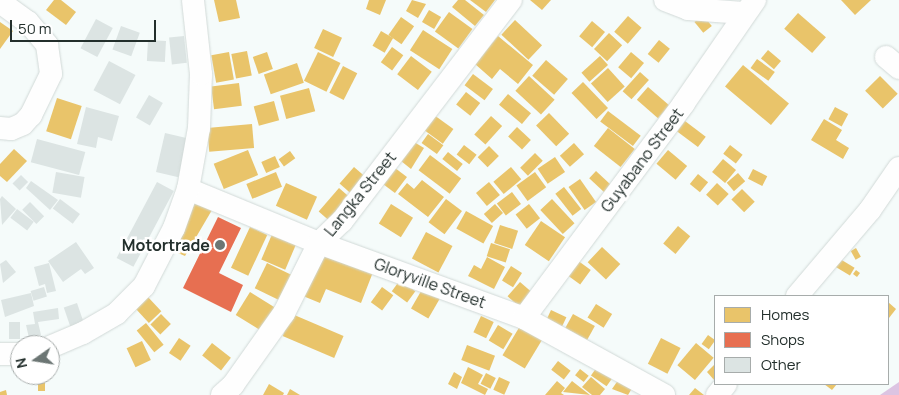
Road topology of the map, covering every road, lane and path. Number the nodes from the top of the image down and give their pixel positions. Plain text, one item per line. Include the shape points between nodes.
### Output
1 (193, 0) edge
2 (511, 0) edge
3 (666, 0) edge
4 (0, 2) edge
5 (750, 6) edge
6 (0, 128) edge
7 (899, 168) edge
8 (188, 189) junction
9 (319, 243) junction
10 (798, 295) edge
11 (524, 318) junction
12 (60, 343) edge
13 (725, 385) edge
14 (222, 395) edge
15 (664, 395) edge
16 (717, 395) edge

1 - 8 street via 201,74 200,128
2 - 9 street, Langka Street via 342,221
3 - 5 street via 688,9
4 - 6 street via 28,22 46,45 51,74 31,115 23,124 11,129
5 - 11 street, Guyabano Street via 684,103
7 - 10 street via 870,210
8 - 9 street, Gloryville Street
8 - 12 street via 174,228 144,286 117,313
9 - 11 street, Gloryville Street
9 - 14 street, Langka Street via 284,313 233,385
11 - 15 street, Gloryville Street
13 - 16 street

